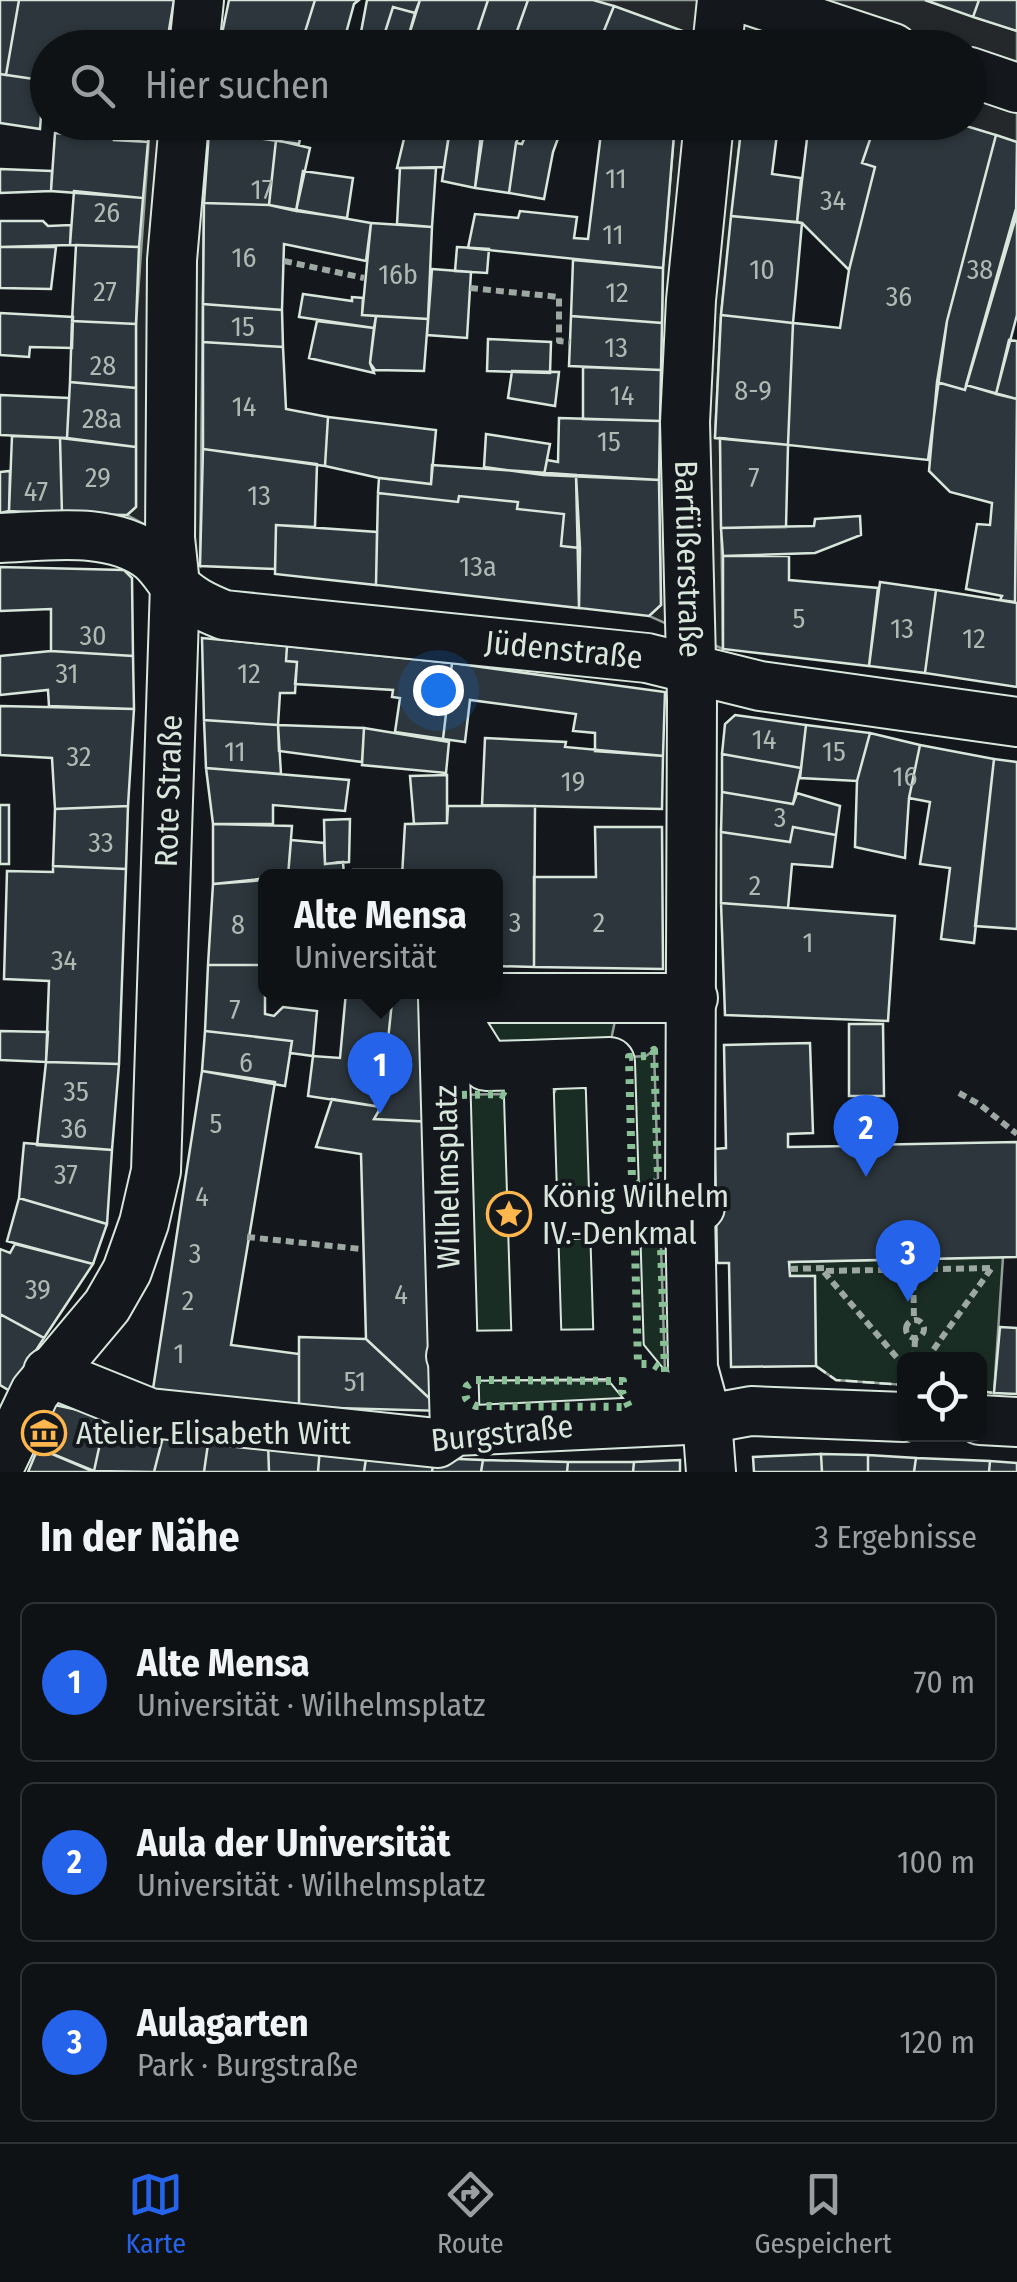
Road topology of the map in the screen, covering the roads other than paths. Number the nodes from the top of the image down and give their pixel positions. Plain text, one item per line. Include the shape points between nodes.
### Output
1 (199, 0) edge
2 (722, 0) edge
3 (748, 0) edge
4 (196, 30) edge
5 (719, 30) edge
6 (839, 30) edge
7 (987, 78) edge
8 (1017, 88) edge
9 (182, 140) edge
10 (707, 140) edge
11 (0, 538) edge
12 (175, 585) junction
13 (691, 668) junction
14 (1017, 722) edge
15 (503, 998) edge
16 (693, 998) junction
17 (444, 999) edge
18 (445, 999) edge
19 (610, 1062) junction
20 (528, 1065) junction
21 (694, 1207) junction
22 (615, 1212) junction
23 (532, 1216) junction
24 (537, 1354) junction
25 (619, 1354) junction
26 (451, 1356) junction
27 (48, 1372) junction
28 (897, 1416) edge
29 (707, 1419) junction
30 (987, 1420) edge
31 (1017, 1422) edge
32 (455, 1431) junction
33 (0, 1465) edge
34 (711, 1472) edge

1 - 4 street
2 - 5 street
3 - 6 street
7 - 8 street
9 - 12 street, Rote Straße via 172,260
10 - 13 street, Barfüßerstraße via 685,422
11 - 12 street, Jüdenstraße via 110,540 155,560
12 - 13 street, Jüdenstraße via 196,604 224,615
12 - 27 street, Rote Straße via 156,1171 128,1271 107,1306
13 - 14 street, Jüdenstraße via 760,686
13 - 16 street, Barfüßerstraße
15 - 16 street
16 - 19 street via 637,1032
16 - 21 street
17 - 26 street, Wilhelmsplatz
18 - 20 street, Wilhelmsplatz via 486,1066
19 - 20 street, Wilhelmsplatz
19 - 22 street
20 - 23 street
21 - 22 street
21 - 29 street via 693,1368
22 - 23 street
22 - 25 street
23 - 24 street
24 - 25 street
24 - 26 street
25 - 29 street via 647,1388
26 - 32 street, Wilhelmsplatz
27 - 32 street, Burgstraße via 150,1413 437,1444
27 - 33 street, Rote Straße
28 - 29 street, Burgstraße via 752,1411
29 - 32 street, Burgstraße
29 - 34 street
30 - 31 street

